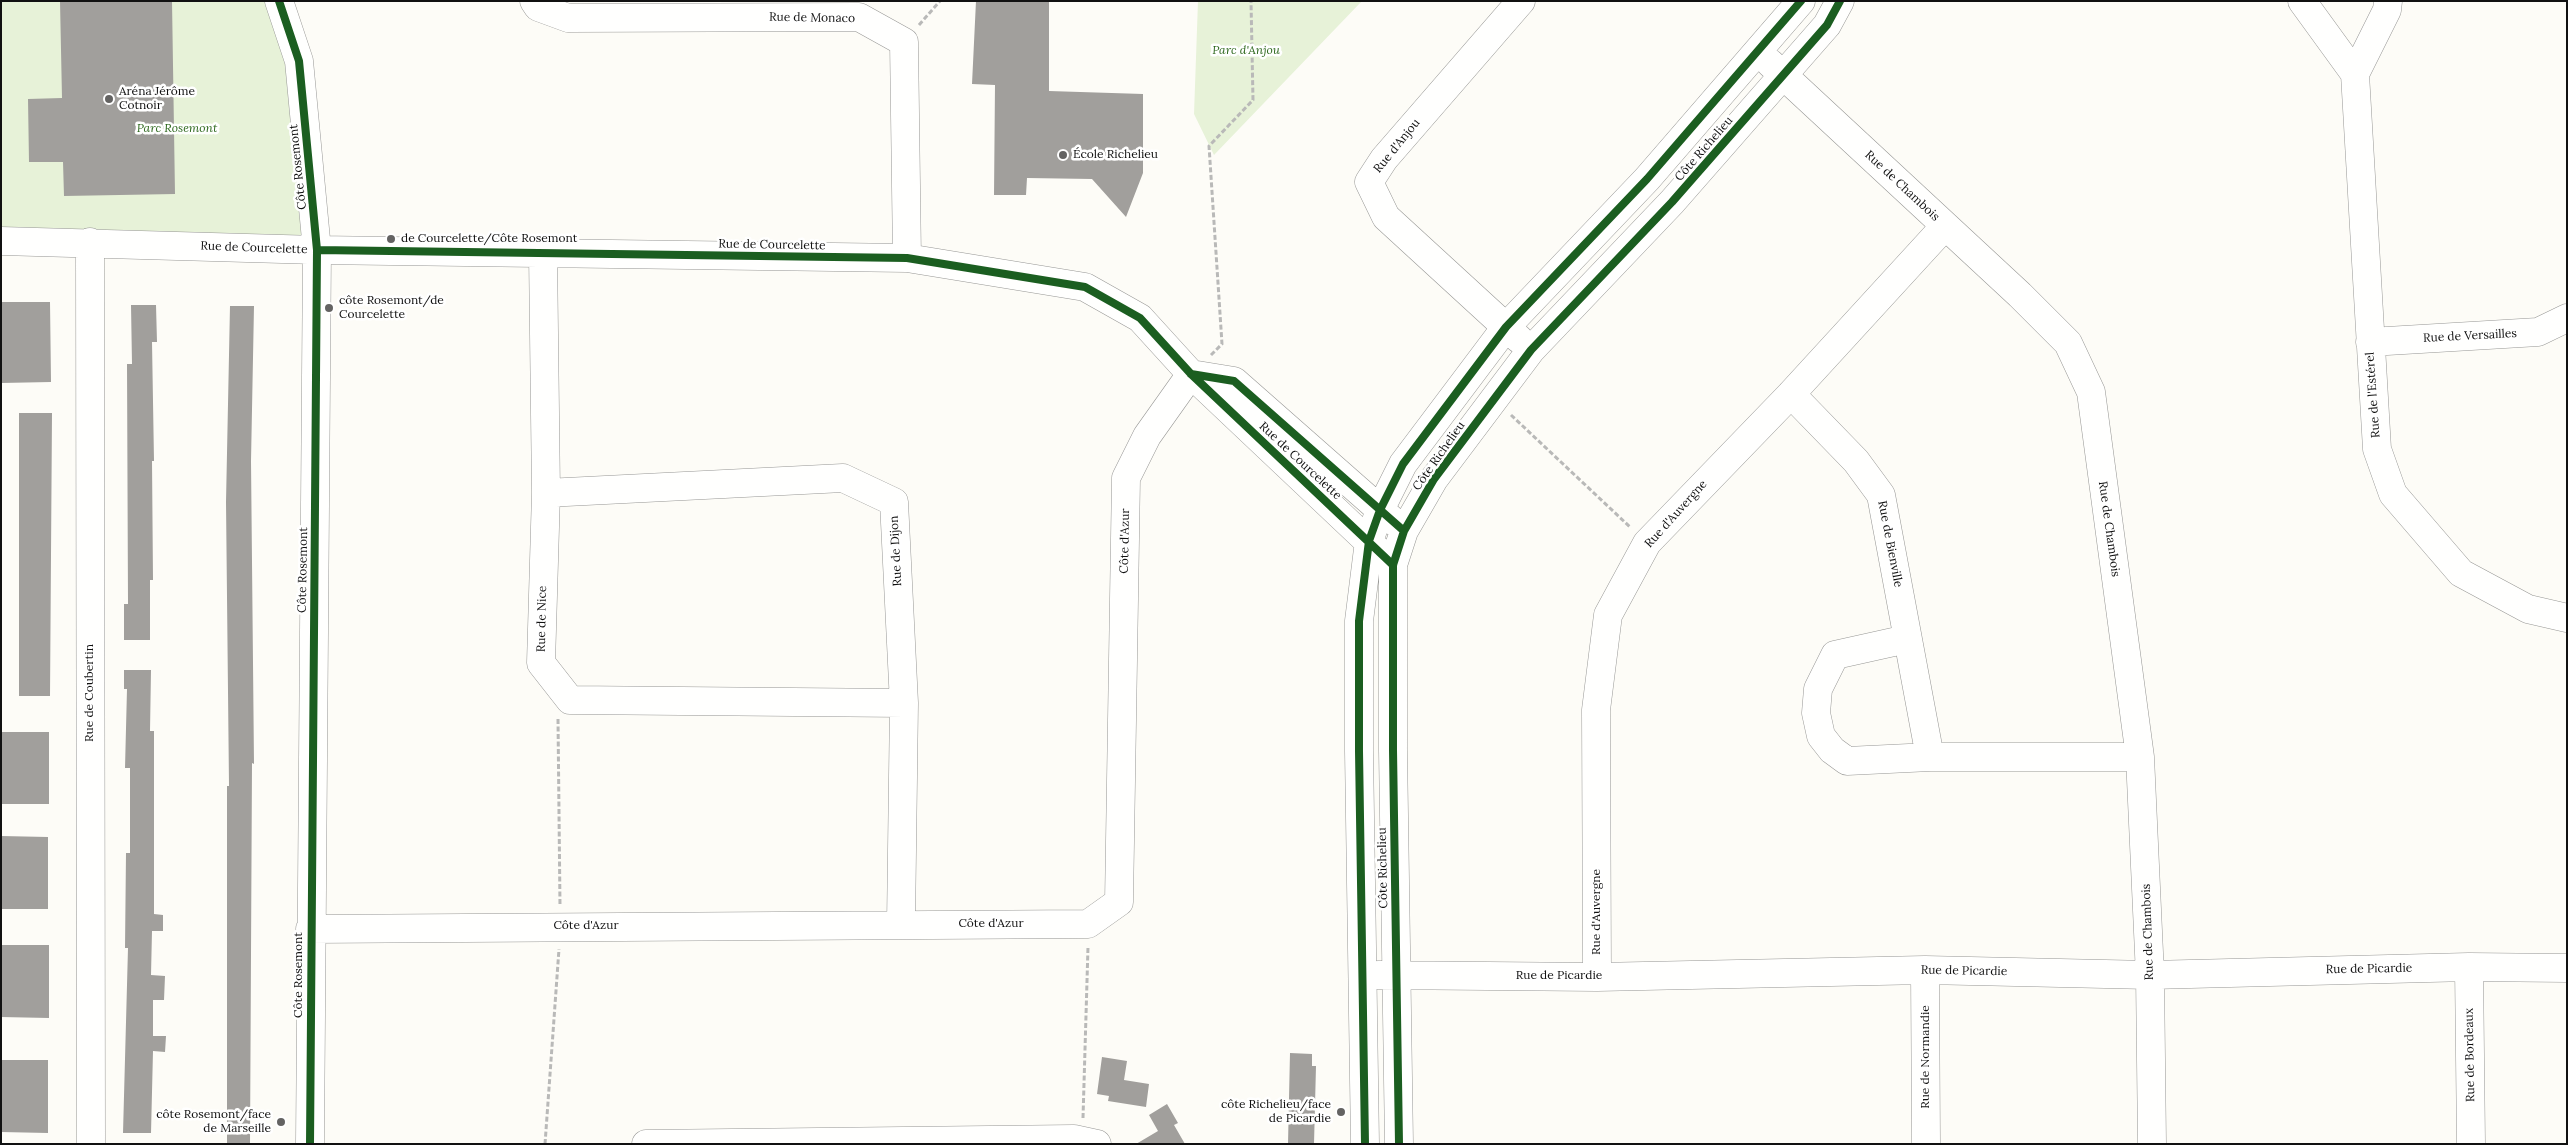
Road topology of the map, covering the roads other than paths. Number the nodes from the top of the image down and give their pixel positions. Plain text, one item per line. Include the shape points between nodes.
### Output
1 (278, 1) edge
2 (534, 1) edge
3 (1521, 1) edge
4 (1801, 1) edge
5 (1840, 1) edge
6 (2302, 1) edge
7 (2388, 1) edge
8 (1758, 52) junction
9 (2355, 74) junction
10 (1782, 76) junction
11 (1945, 226) junction
12 (1, 241) edge
13 (90, 242) junction
14 (317, 250) junction
15 (542, 253) junction
16 (907, 258) junction
17 (2567, 318) edge
18 (1506, 327) junction
19 (2370, 342) junction
20 (1531, 350) junction
21 (1191, 374) junction
22 (1792, 394) junction
23 (546, 493) junction
24 (1380, 510) junction
25 (1404, 531) junction
26 (1369, 541) junction
27 (1393, 566) junction
28 (2567, 618) edge
29 (1907, 638) junction
30 (904, 703) junction
31 (1930, 756) junction
32 (2140, 757) junction
33 (901, 924) junction
34 (310, 929) junction
35 (2468, 967) junction
36 (2567, 968) edge
37 (1925, 970) junction
38 (1396, 975) junction
39 (2150, 975) junction
40 (1362, 976) junction
41 (1597, 977) junction
42 (1089, 1142) edge
43 (90, 1144) edge
44 (310, 1144) edge
45 (646, 1144) edge
46 (1365, 1144) edge
47 (1399, 1144) edge
48 (1926, 1144) edge
49 (2152, 1144) edge
50 (2471, 1144) edge

1 - 14 street, Côte Rosemont via 299,61
2 - 16 street, Rue de Monaco via 538,7 568,18 859,18 904,42
3 - 18 street, Rue d'Anjou via 1384,159 1368,182 1386,217
4 - 8 street, Côte Richelieu
5 - 10 street, Côte Richelieu via 1827,25
6 - 9 street
7 - 9 street, Rue de l'Estérel via 2387,10
8 - 10 street, Rue de Chambois
8 - 18 street, Côte Richelieu via 1647,179
9 - 19 street, Rue de l'Estérel
10 - 11 street, Rue de Chambois
10 - 20 street, Côte Richelieu via 1672,202
11 - 22 street, Rue d'Auvergne
11 - 32 street, Rue de Chambois via 2068,343 2090,392
12 - 13 street, Rue de Courcelette
13 - 14 street, Rue de Courcelette
13 - 43 street, Rue de Coubertin
14 - 15 street, Rue de Courcelette
14 - 34 street, Côte Rosemont
15 - 16 street, Rue de Courcelette
15 - 23 street, Rue de Nice
16 - 21 street, Rue de Courcelette via 1085,287 1140,318
17 - 19 street, Rue de Versailles via 2538,332
18 - 20 street, Rue d'Anjou
18 - 24 street, Côte Richelieu via 1403,464
19 - 28 street, Rue de l'Estérel via 2377,449 2393,494 2461,573 2528,609
20 - 25 street, Côte Richelieu via 1434,479
21 - 24 street, Rue de Courcelette via 1234,381
21 - 26 street, Rue de Courcelette
21 - 33 street, Côte d'Azur via 1147,436 1126,478 1118,902 1088,924
22 - 29 street, Rue de Bienville via 1856,461 1881,495
22 - 41 street, Rue d'Auvergne via 1647,543 1608,615 1596,710
23 - 30 street, Rue de Nice via 541,663 570,700
23 - 30 street, Rue de Dijon via 843,478 894,502
24 - 25 street, Rue de Courcelette
24 - 26 street, Côte Richelieu
25 - 27 street, Côte Richelieu
26 - 27 street, Rue de Courcelette
26 - 40 street, Côte Richelieu via 1359,621
27 - 38 street, Côte Richelieu
29 - 31 street, Rue de Bienville
29 - 31 street via 1835,655 1818,690 1816,713 1821,736 1847,762
30 - 33 street, Rue de Dijon
31 - 32 street
32 - 39 street, Rue de Chambois
33 - 34 street, Côte d'Azur
34 - 44 street, Côte Rosemont
35 - 36 street, Rue de Picardie
35 - 39 street, Rue de Picardie
35 - 50 street, Rue de Bordeaux
37 - 39 street, Rue de Picardie
37 - 41 street, Rue de Picardie
37 - 48 street, Rue de Normandie
38 - 40 street, Rue de Picardie
38 - 41 street, Rue de Picardie
38 - 47 street, Côte Richelieu
39 - 49 street, Rue de Chambois
40 - 46 street, Côte Richelieu
42 - 45 street

